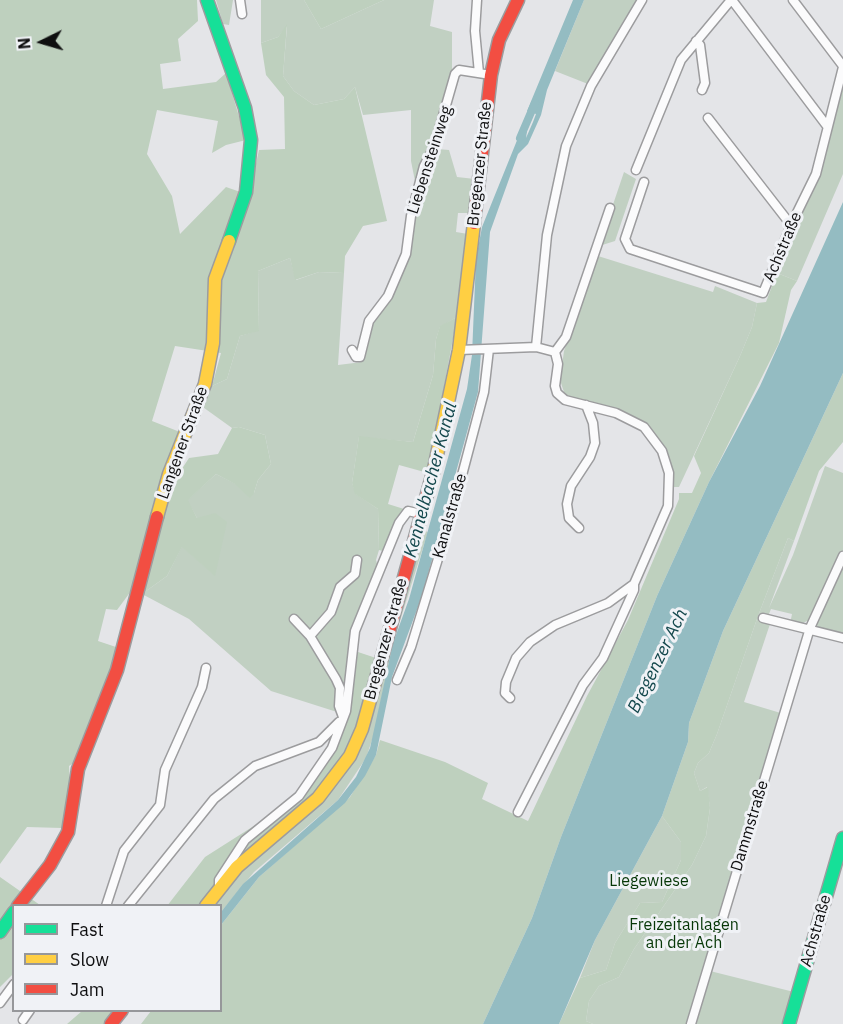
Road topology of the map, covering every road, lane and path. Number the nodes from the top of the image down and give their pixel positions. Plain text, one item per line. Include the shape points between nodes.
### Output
1 (240, 0) edge
2 (477, 0) edge
3 (518, 0) edge
4 (642, 0) edge
5 (731, 0) edge
6 (793, 0) edge
7 (211, 2) edge
8 (242, 14) dead end
9 (696, 41) junction
10 (843, 66) edge
11 (485, 74) junction
12 (702, 90) dead end
13 (708, 118) dead end
14 (827, 126) junction
15 (636, 170) dead end
16 (644, 182) dead end
17 (610, 208) dead end
18 (791, 225) junction
19 (536, 347) junction
20 (487, 349) junction
21 (352, 350) dead end
22 (463, 350) junction
23 (555, 351) junction
24 (586, 405) junction
25 (421, 514) junction
26 (579, 528) dead end
27 (843, 556) edge
28 (357, 560) dead end
29 (634, 584) junction
30 (763, 618) dead end
31 (294, 619) dead end
32 (810, 628) junction
33 (310, 636) junction
34 (843, 638) edge
35 (206, 668) dead end
36 (397, 680) dead end
37 (510, 698) dead end
38 (343, 717) junction
39 (518, 812) dead end
40 (843, 838) edge
41 (219, 889) junction
42 (20, 904) edge
43 (107, 904) edge
44 (130, 904) edge
45 (208, 904) edge
46 (12, 915) edge
47 (0, 932) edge
48 (12, 987) edge
49 (0, 1003) edge
50 (29, 1012) edge
51 (121, 1012) edge
52 (22, 1020) dead end
53 (111, 1024) edge
54 (691, 1024) edge
55 (789, 1024) edge

1 - 8 street
2 - 11 street via 475,31
3 - 11 main road, Bregenzer Straße
4 - 19 street via 591,86 567,143 547,235
5 - 9 street
5 - 14 street
6 - 10 street
7 - 42 main road, Langener Straße via 245,108 251,140 246,192 215,279 210,365 169,474 117,670 78,769 68,832 50,865
9 - 12 street via 700,45 705,83
9 - 15 street via 681,60
10 - 14 street, Achstraße
11 - 21 street, Liebensteinweg via 459,70 455,74 437,137 424,166 406,255 388,296 369,321 360,357
11 - 22 main road, Bregenzer Straße
13 - 18 street
14 - 18 street, Achstraße via 816,174
16 - 18 street, Achstraße via 626,234 630,249 763,293
17 - 23 street via 566,337
19 - 20 street
19 - 23 street
20 - 22 street
20 - 36 street, Kanalstraße via 484,392 452,513
22 - 25 main road, Bregenzer Straße
23 - 24 street via 555,386 565,400
24 - 26 street via 595,443 571,486 567,504 569,518
24 - 29 street via 616,413 644,427 666,461 668,506
25 - 38 street via 408,511 399,523 356,631
25 - 41 main road, Bregenzer Straße via 362,729 350,756 318,798 237,867
27 - 32 street, Dammstraße
28 - 33 street via 355,574 340,587 331,612
29 - 37 street via 608,603 555,625 530,642 516,658 506,682 505,693
29 - 39 street via 603,658 583,685
30 - 32 street
31 - 33 street
32 - 34 street
32 - 54 street, Dammstraße
33 - 38 street via 340,688
35 - 43 street via 202,687 165,770 160,805 124,851
38 - 41 street via 332,748 299,796 245,840 219,880
38 - 44 street via 319,742 255,766 214,799
40 - 55 main road, Achstraße
41 - 45 main road, Bregenzer Straße
46 - 47 main road
48 - 49 street
50 - 52 street
51 - 53 main road

